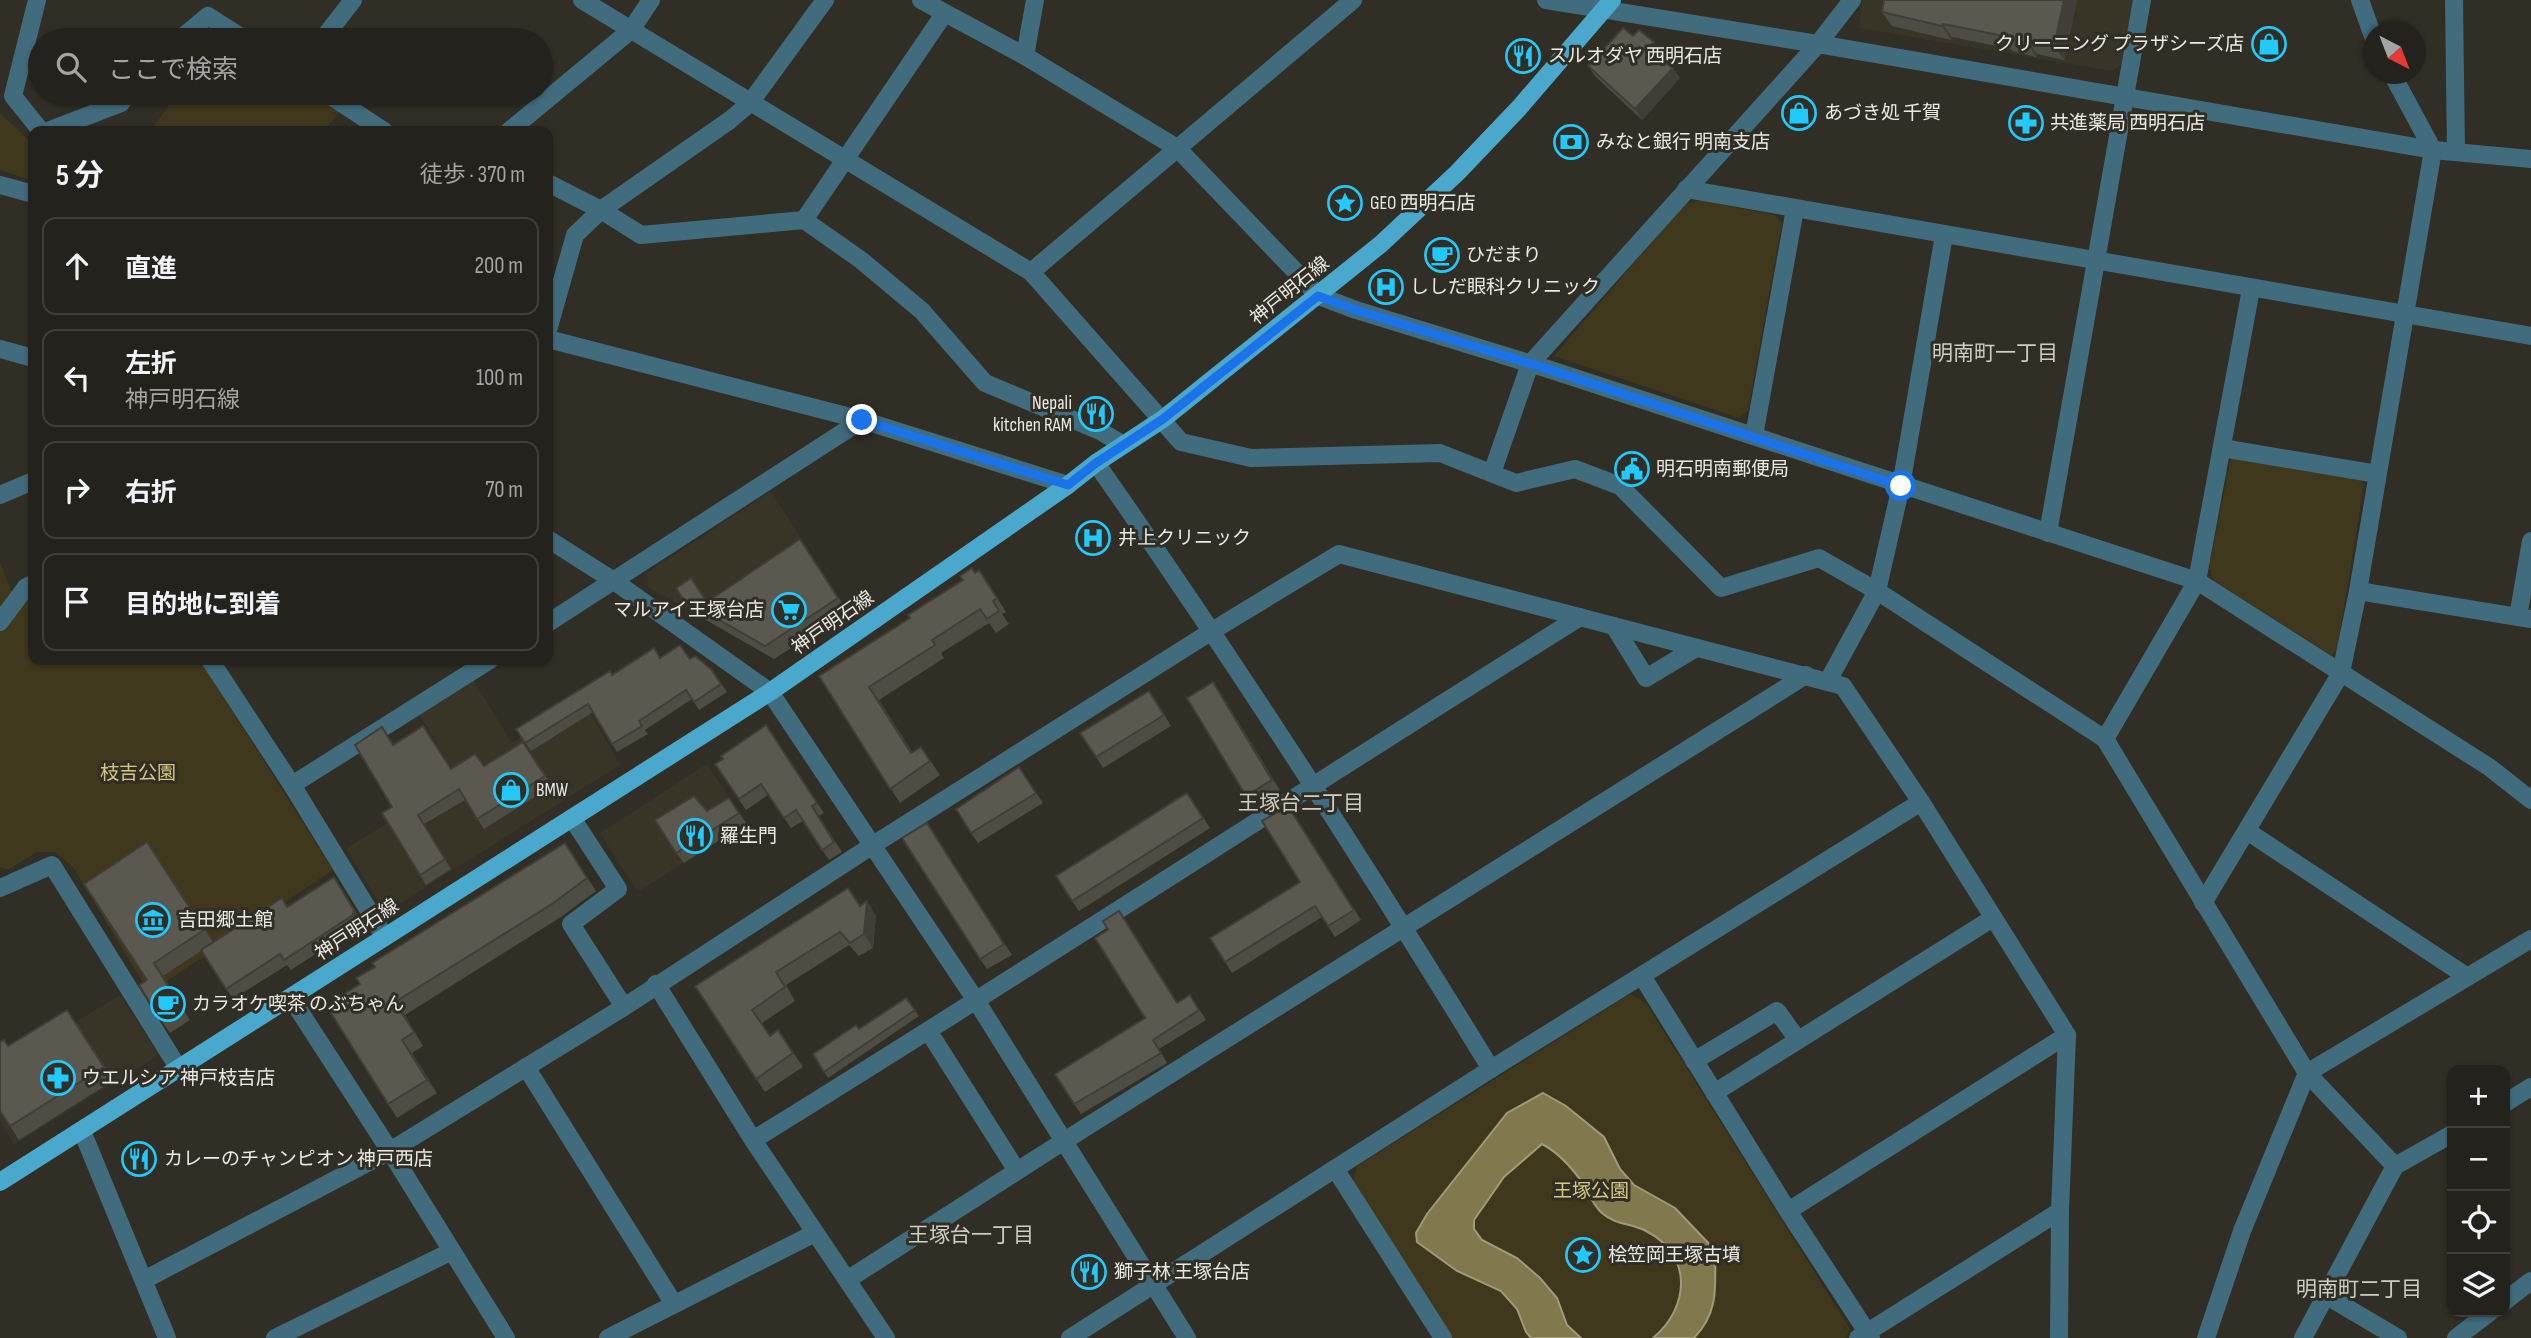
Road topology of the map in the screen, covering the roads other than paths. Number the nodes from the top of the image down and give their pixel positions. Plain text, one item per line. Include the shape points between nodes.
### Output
1 (37, 0) edge
2 (353, 0) edge
3 (582, 0) edge
4 (651, 0) edge
5 (825, 0) edge
6 (921, 0) edge
7 (1035, 0) edge
8 (1353, 0) edge
9 (1546, 0) edge
10 (1852, 0) edge
11 (2142, 0) edge
12 (2360, 0) edge
13 (2454, 0) edge
14 (1608, 5) edge
15 (944, 14) junction
16 (2368, 21) edge
17 (30, 28) edge
18 (194, 28) edge
19 (227, 28) edge
20 (332, 28) edge
21 (631, 30) junction
22 (28, 36) edge
23 (1818, 44) junction
24 (1026, 56) junction
25 (2397, 84) edge
26 (553, 95) edge
27 (2124, 97) junction
28 (750, 103) junction
29 (116, 105) edge
30 (344, 105) edge
31 (540, 105) edge
32 (37, 126) edge
33 (61, 126) edge
34 (376, 126) edge
35 (515, 126) edge
36 (1177, 148) junction
37 (2432, 150) junction
38 (2456, 152) junction
39 (2531, 159) edge
40 (845, 161) junction
41 (0, 186) edge
42 (553, 186) edge
43 (1686, 189) junction
44 (28, 193) edge
45 (1795, 209) junction
46 (601, 210) junction
47 (804, 220) junction
48 (1944, 235) junction
49 (2097, 262) junction
50 (1031, 272) junction
51 (2251, 289) junction
52 (1318, 296) junction
53 (553, 312) edge
54 (2405, 314) junction
55 (2531, 336) edge
56 (553, 340) edge
57 (0, 348) edge
58 (28, 356) edge
59 (1530, 364) junction
60 (1163, 419) junction
61 (862, 420) junction
62 (1754, 436) junction
63 (1122, 444) junction
64 (2222, 448) junction
65 (1096, 463) junction
66 (1492, 473) junction
67 (2377, 474) junction
68 (28, 483) edge
69 (1068, 485) junction
70 (1901, 486) junction
71 (0, 495) edge
72 (2048, 533) junction
73 (2531, 541) edge
74 (553, 542) edge
75 (614, 581) junction
76 (2197, 581) junction
77 (28, 586) edge
78 (2358, 591) junction
79 (1877, 592) junction
80 (1580, 617) junction
81 (2524, 618) edge
82 (553, 620) edge
83 (0, 622) edge
84 (1614, 626) junction
85 (1212, 631) junction
86 (1696, 648) junction
87 (213, 665) edge
88 (482, 665) edge
89 (2341, 673) junction
90 (1806, 675) junction
91 (1828, 681) junction
92 (770, 692) junction
93 (2105, 739) junction
94 (292, 785) junction
95 (1312, 785) junction
96 (2531, 800) edge
97 (1921, 802) junction
98 (572, 818) junction
99 (2247, 831) junction
100 (873, 845) junction
101 (0, 888) edge
102 (2203, 903) junction
103 (1993, 918) junction
104 (1403, 927) junction
105 (385, 937) junction
106 (2531, 939) edge
107 (1642, 976) junction
108 (2466, 976) junction
109 (656, 984) junction
110 (291, 998) junction
111 (977, 1002) junction
112 (624, 1007) junction
113 (929, 1032) junction
114 (2067, 1035) junction
115 (1798, 1040) junction
116 (1694, 1061) junction
117 (526, 1067) junction
118 (179, 1069) junction
119 (1490, 1069) junction
120 (2307, 1073) junction
121 (2531, 1087) edge
122 (1714, 1093) junction
123 (2510, 1100) edge
124 (82, 1131) junction
125 (2447, 1137) edge
126 (753, 1140) junction
127 (1064, 1141) junction
128 (390, 1151) junction
129 (2395, 1166) junction
130 (1336, 1170) junction
131 (1017, 1171) junction
132 (0, 1182) edge
133 (1788, 1211) junction
134 (2060, 1211) junction
135 (815, 1233) junction
136 (452, 1251) junction
137 (144, 1280) junction
138 (847, 1280) junction
139 (2531, 1281) edge
140 (1154, 1285) junction
141 (2327, 1296) junction
142 (2510, 1297) edge
143 (674, 1304) junction
144 (2483, 1317) edge
145 (1865, 1336) edge
146 (167, 1338) edge
147 (275, 1338) edge
148 (506, 1338) edge
149 (608, 1338) edge
150 (886, 1338) edge
151 (1070, 1338) edge
152 (1187, 1338) edge
153 (1443, 1338) edge
154 (2059, 1338) edge
155 (2206, 1338) edge
156 (2303, 1338) edge
157 (2398, 1338) edge
158 (2456, 1338) edge

1 - 17 street
2 - 20 street
3 - 21 street
4 - 21 street
5 - 28 street
6 - 15 street
7 - 24 street
8 - 36 street
9 - 14 street
10 - 23 street
11 - 27 street
12 - 16 street
13 - 38 street
14 - 23 street
14 - 52 main road, 神戸明石線 via 1457,173
15 - 24 street
15 - 40 street
18 - 19 street via 208,16
21 - 26 street
21 - 28 street
22 - 32 street via 13,96
23 - 27 street
23 - 43 street
24 - 36 street
25 - 37 street
27 - 37 street
27 - 49 street
28 - 40 street
28 - 46 street
29 - 33 street
30 - 34 street
31 - 35 street
36 - 50 street
36 - 52 street
37 - 38 street
37 - 54 street
38 - 39 street
40 - 47 street
40 - 50 street
41 - 44 street
42 - 46 street
43 - 45 street
43 - 59 street
45 - 48 street
45 - 62 street
46 - 47 street via 641,235
46 - 53 street via 575,235
47 - 63 street via 922,311 985,383
48 - 49 street
48 - 70 street
49 - 51 street
49 - 72 street
50 - 60 street
51 - 54 street
51 - 64 street
52 - 59 street
52 - 60 main road, 神戸明石線
54 - 55 street
54 - 67 street
56 - 61 street
57 - 58 street
59 - 62 street
59 - 66 street
60 - 63 main road, 神戸明石線
60 - 66 street via 1181,442 1251,458 1440,453
61 - 69 street
61 - 75 street
62 - 70 street
63 - 65 main road, 神戸明石線
64 - 67 street
64 - 76 street
65 - 69 main road, 神戸明石線
65 - 85 street
66 - 79 street via 1516,482 1575,469 1620,485 1721,588 1819,558
67 - 78 street
68 - 71 street
69 - 92 main road, 神戸明石線
70 - 72 street
70 - 79 street
72 - 76 street
73 - 81 street
74 - 75 street
75 - 82 street
75 - 92 street
76 - 89 street
76 - 93 street
77 - 83 street
78 - 81 street
78 - 89 street
79 - 91 street
79 - 93 street
80 - 84 street
80 - 85 street via 1339,554
80 - 95 street
84 - 86 street
84 - 86 street via 1646,678
85 - 95 street
85 - 100 street
86 - 90 street
87 - 94 street
88 - 94 street
89 - 96 street via 2489,767
89 - 99 street
90 - 91 street
90 - 104 street
91 - 97 street via 1843,686
92 - 98 main road, 神戸明石線
92 - 100 street
93 - 102 street
94 - 105 street
95 - 104 street
95 - 111 street
97 - 103 street
97 - 107 street
98 - 105 main road, 神戸明石線
98 - 112 street via 618,889 571,924
99 - 102 street
99 - 108 street
100 - 109 street
100 - 111 street
101 - 118 street via 52,865
102 - 120 street
103 - 114 street
103 - 115 street
104 - 119 street
104 - 127 street
105 - 110 main road, 神戸明石線
106 - 108 street
107 - 116 street
107 - 119 street
108 - 120 street
109 - 112 street
109 - 126 street
110 - 118 main road, 神戸明石線
110 - 128 street
111 - 113 street
111 - 127 street
112 - 117 street
113 - 126 street
113 - 131 street
114 - 133 street
114 - 134 street
115 - 116 street via 1777,1011
115 - 122 street
116 - 122 street
117 - 128 street
117 - 143 street
118 - 124 main road, 神戸明石線
119 - 130 street
120 - 129 street
120 - 155 street via 2242,1231
121 - 123 street
122 - 133 street
124 - 132 main road, 神戸明石線
124 - 137 street
125 - 129 street
126 - 135 street
127 - 131 street
127 - 140 street
128 - 136 street
128 - 137 street
129 - 141 street
130 - 140 street
130 - 153 street
131 - 138 street
133 - 145 street
134 - 145 street
134 - 154 street
135 - 138 street
135 - 143 street
136 - 147 street
136 - 148 street
137 - 146 street
138 - 150 street
139 - 142 street
140 - 151 street
140 - 152 street
141 - 156 street
141 - 157 street
143 - 149 street
144 - 158 street

